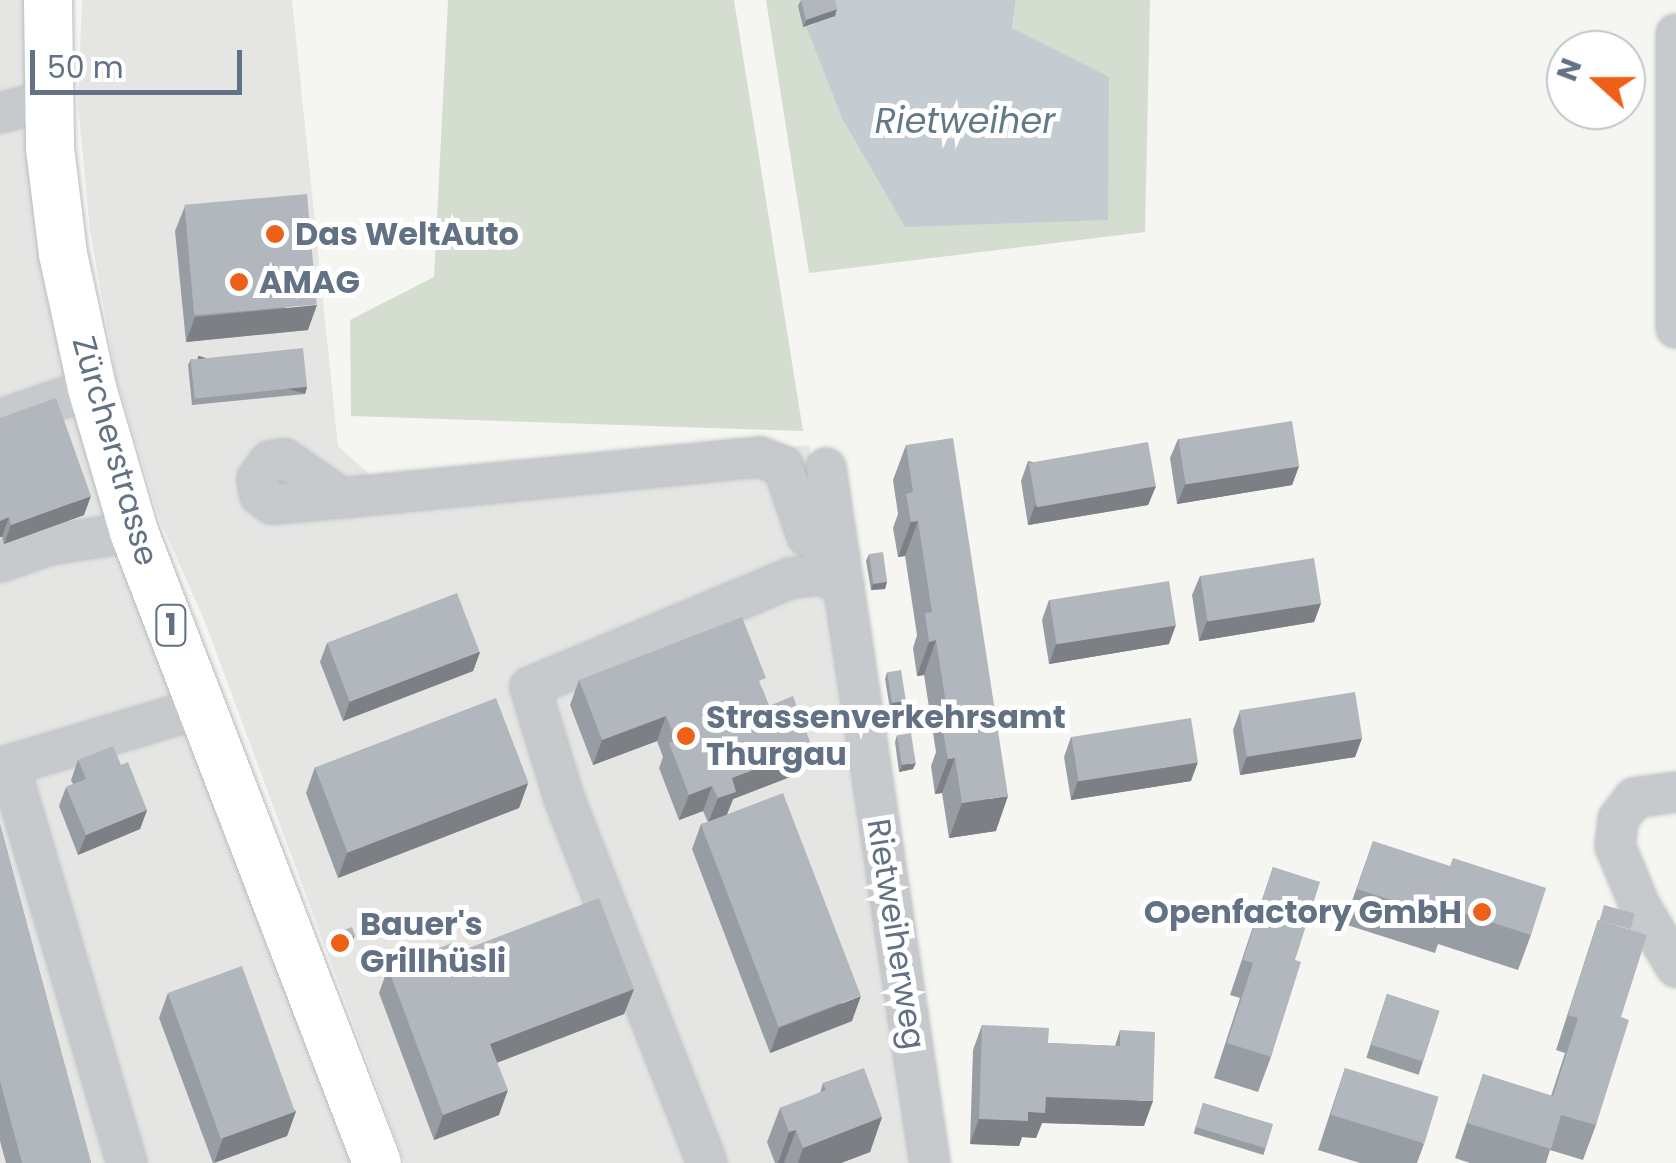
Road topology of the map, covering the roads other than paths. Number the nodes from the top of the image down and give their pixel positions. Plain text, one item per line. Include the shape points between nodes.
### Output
1 (48, 0) edge
2 (1676, 34) edge
3 (49, 100) junction
4 (0, 113) edge
5 (1676, 328) edge
6 (92, 388) junction
7 (14, 416) edge
8 (826, 468) dead end
9 (341, 498) dead end
10 (134, 532) junction
11 (39, 542) edge
12 (842, 570) junction
13 (203, 707) junction
14 (4, 767) edge
15 (1676, 792) edge
16 (1676, 967) edge
17 (127, 1163) edge
18 (377, 1163) edge
19 (708, 1163) edge
20 (930, 1163) edge

1 - 3 main road, Zürcherstrasse / 1
2 - 5 street
3 - 4 street
3 - 6 main road, Zürcherstrasse / 1 via 62,254
6 - 7 street
6 - 10 main road, Zürcherstrasse / 1
8 - 12 street, Rietweiherweg
9 - 12 street via 760,457 783,466 807,536
10 - 11 street
10 - 13 main road, Zürcherstrasse / 1
12 - 19 street via 790,578 530,687 564,798
12 - 20 street, Rietweiherweg
13 - 14 street
13 - 18 main road, Zürcherstrasse / 1
14 - 17 street
15 - 16 street via 1634,798 1618,819 1615,846

